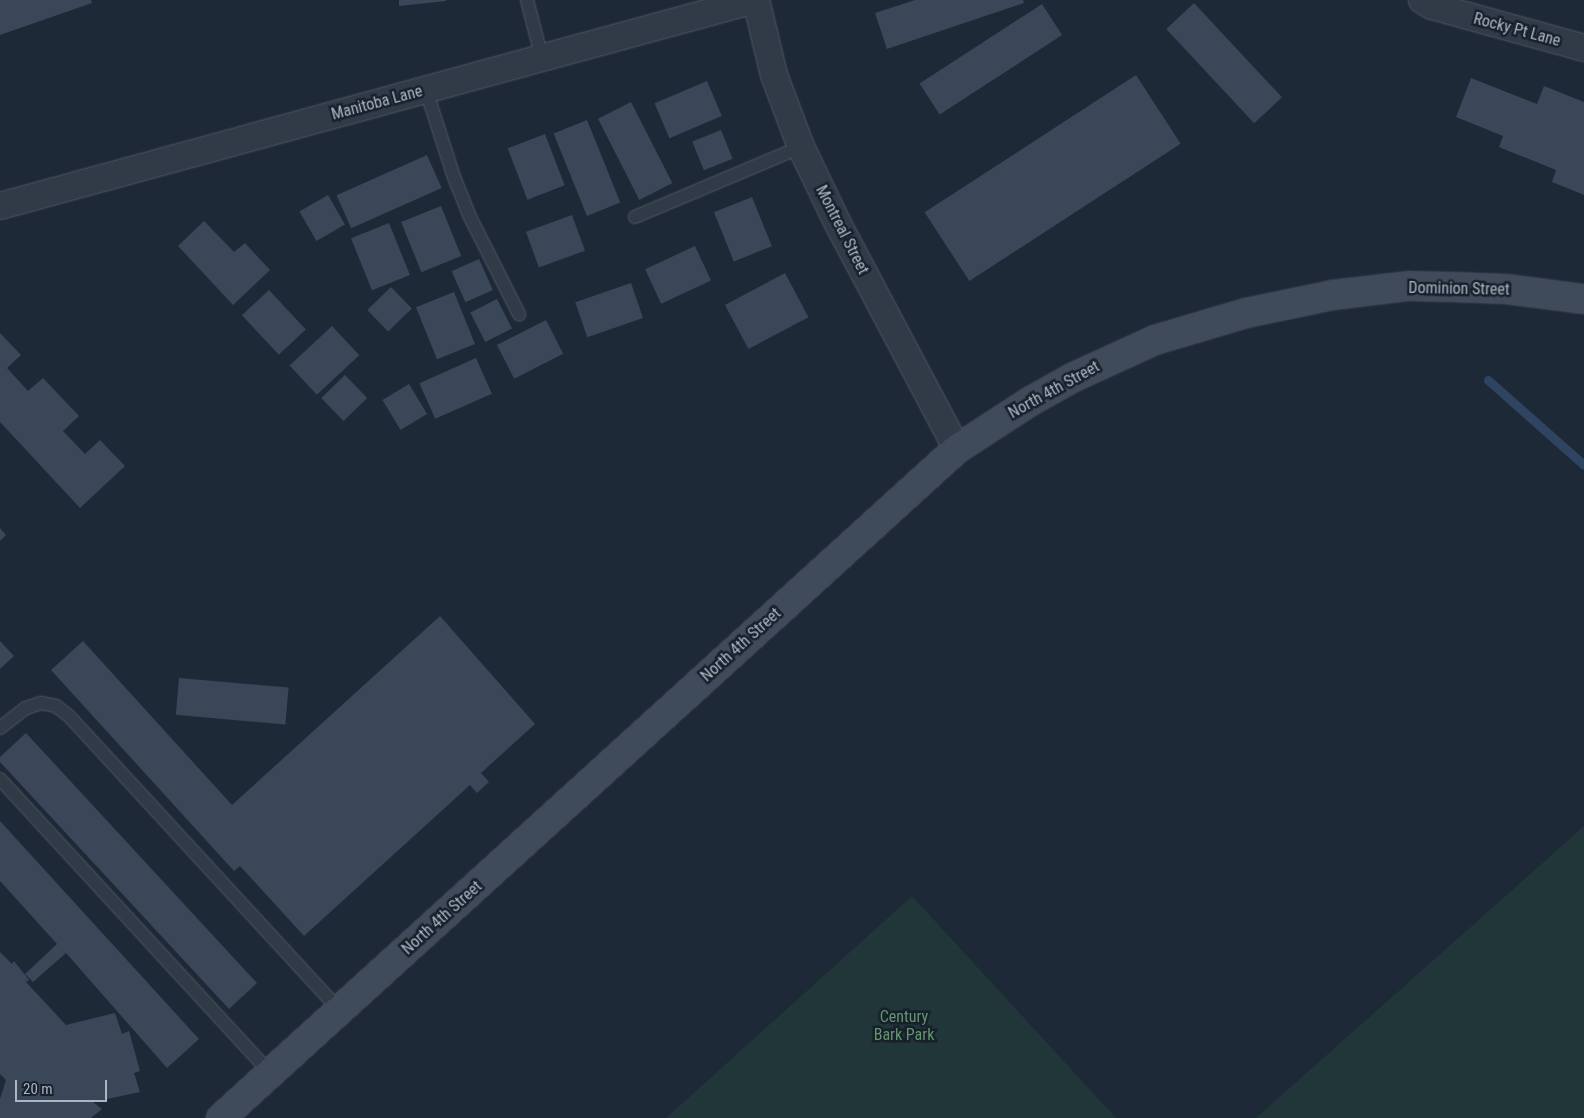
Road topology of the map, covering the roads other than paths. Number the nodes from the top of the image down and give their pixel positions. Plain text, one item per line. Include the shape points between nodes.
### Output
1 (527, 0) edge
2 (755, 0) edge
3 (1422, 0) edge
4 (1584, 48) edge
5 (542, 58) junction
6 (426, 90) junction
7 (801, 147) junction
8 (0, 206) edge
9 (634, 216) dead end
10 (1333, 295) joint
11 (1584, 299) edge
12 (519, 314) dead end
13 (957, 449) junction
14 (0, 728) edge
15 (0, 779) edge
16 (340, 1011) junction
17 (271, 1074) junction
18 (221, 1118) edge

1 - 5 lane
2 - 5 street, Manitoba Lane
2 - 7 street, Montreal Street via 774,75
3 - 4 street, Rocky Pt Lane via 1432,6
5 - 6 street, Manitoba Lane
6 - 8 street, Manitoba Lane
6 - 12 lane via 470,217
7 - 9 lane
7 - 13 street, Montreal Street
10 - 11 street, Dominion Street via 1399,287 1452,287 1506,289
10 - 13 street, North 4th Street via 1246,313 1155,340 1074,377
13 - 16 street, North 4th Street
14 - 16 lane via 26,708 41,703 56,706 69,716
15 - 17 lane
16 - 17 street, North 4th Street
17 - 18 street, North 4th Street

